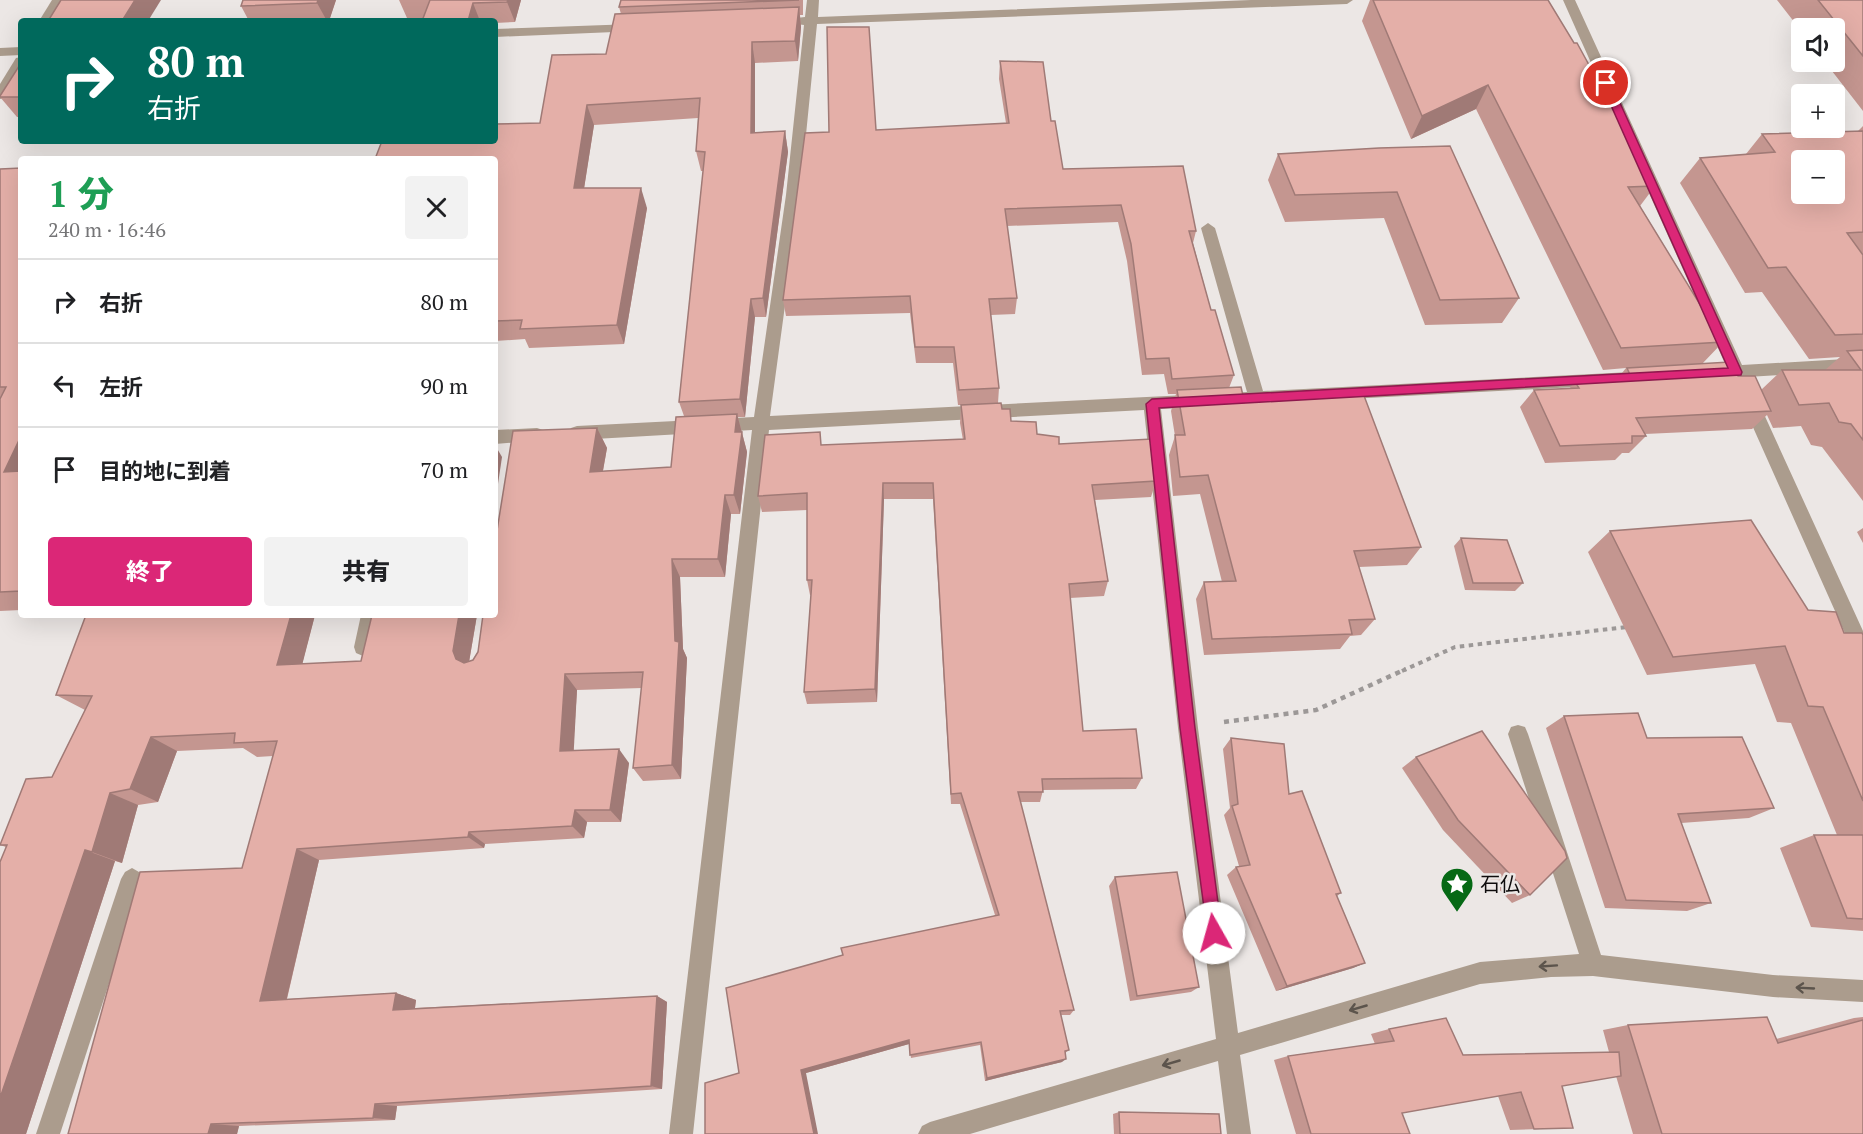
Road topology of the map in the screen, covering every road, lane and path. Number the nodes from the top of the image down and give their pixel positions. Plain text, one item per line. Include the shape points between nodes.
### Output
1 (58, 0) edge
2 (813, 0) edge
3 (1347, 0) edge
4 (1569, 0) edge
5 (47, 18) edge
6 (811, 21) junction
7 (787, 22) edge
8 (647, 27) edge
9 (498, 33) edge
10 (18, 51) edge
11 (0, 52) edge
12 (18, 66) edge
13 (0, 95) edge
14 (1208, 228) dead end
15 (1863, 364) edge
16 (1736, 372) junction
17 (1701, 374) edge
18 (1643, 377) edge
19 (1257, 398) junction
20 (1152, 404) junction
21 (761, 425) junction
22 (517, 436) junction
23 (498, 437) edge
24 (513, 459) edge
25 (369, 618) edge
26 (1633, 626) dead end
27 (363, 647) edge
28 (1863, 652) edge
29 (1188, 728) junction
30 (1518, 734) dead end
31 (132, 879) dead end
32 (1593, 965) junction
33 (1863, 991) edge
34 (1229, 1046) junction
35 (48, 1134) edge
36 (681, 1134) edge
37 (930, 1134) edge
38 (1239, 1134) edge

1 - 5 street
2 - 6 street
3 - 6 street
4 - 16 street
6 - 7 street
6 - 21 street via 793,195
8 - 9 street
10 - 11 street
12 - 13 street
14 - 19 street
15 - 16 street
16 - 17 street
16 - 28 street
18 - 19 street
19 - 20 street
20 - 21 street
20 - 29 street
21 - 22 street
21 - 36 street
22 - 23 street
22 - 24 street
25 - 27 street
26 - 29 path via 1455,647 1316,710
29 - 34 street
30 - 32 street
31 - 35 street
33 -> 32 street via 1773,986
32 -> 34 street via 1480,973
34 -> 37 street
34 - 38 street

